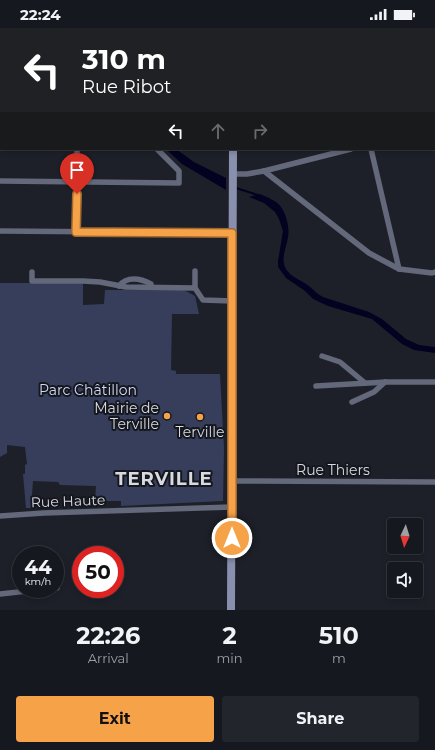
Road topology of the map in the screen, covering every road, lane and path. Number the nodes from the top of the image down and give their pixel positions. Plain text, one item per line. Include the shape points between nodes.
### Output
1 (77, 150) edge
2 (157, 150) edge
3 (233, 150) edge
4 (347, 150) edge
5 (371, 150) edge
6 (264, 171) junction
7 (232, 174) junction
8 (0, 181) edge
9 (77, 182) junction
10 (0, 231) edge
11 (76, 232) junction
12 (232, 233) junction
13 (399, 269) junction
14 (195, 271) dead end
15 (32, 272) dead end
16 (435, 272) edge
17 (195, 288) junction
18 (232, 301) junction
19 (322, 356) dead end
20 (386, 382) junction
21 (435, 382) edge
22 (365, 383) junction
23 (316, 386) dead end
24 (352, 402) dead end
25 (232, 481) junction
26 (435, 482) edge
27 (232, 507) junction
28 (0, 516) edge
29 (12, 593) edge
30 (0, 594) edge
31 (231, 610) edge

1 - 9 street
2 - 9 street via 179,171 178,183
3 - 7 main road
4 - 6 street
5 - 13 street
6 - 7 street
6 - 13 street via 369,253
7 - 12 main road
8 - 9 street
9 - 11 street
10 - 11 street
11 - 12 street
12 - 18 main road
13 - 16 street
14 - 17 street
15 - 17 street via 32,281 89,281 119,286
17 - 18 street via 203,300
18 - 25 main road
19 - 22 street via 340,362
20 - 21 street
20 - 22 street
20 - 24 street via 374,392
22 - 23 street
25 - 26 street, Rue Thiers
25 - 27 main road
27 - 28 street, Rue Haute
27 - 31 main road
29 - 30 street

